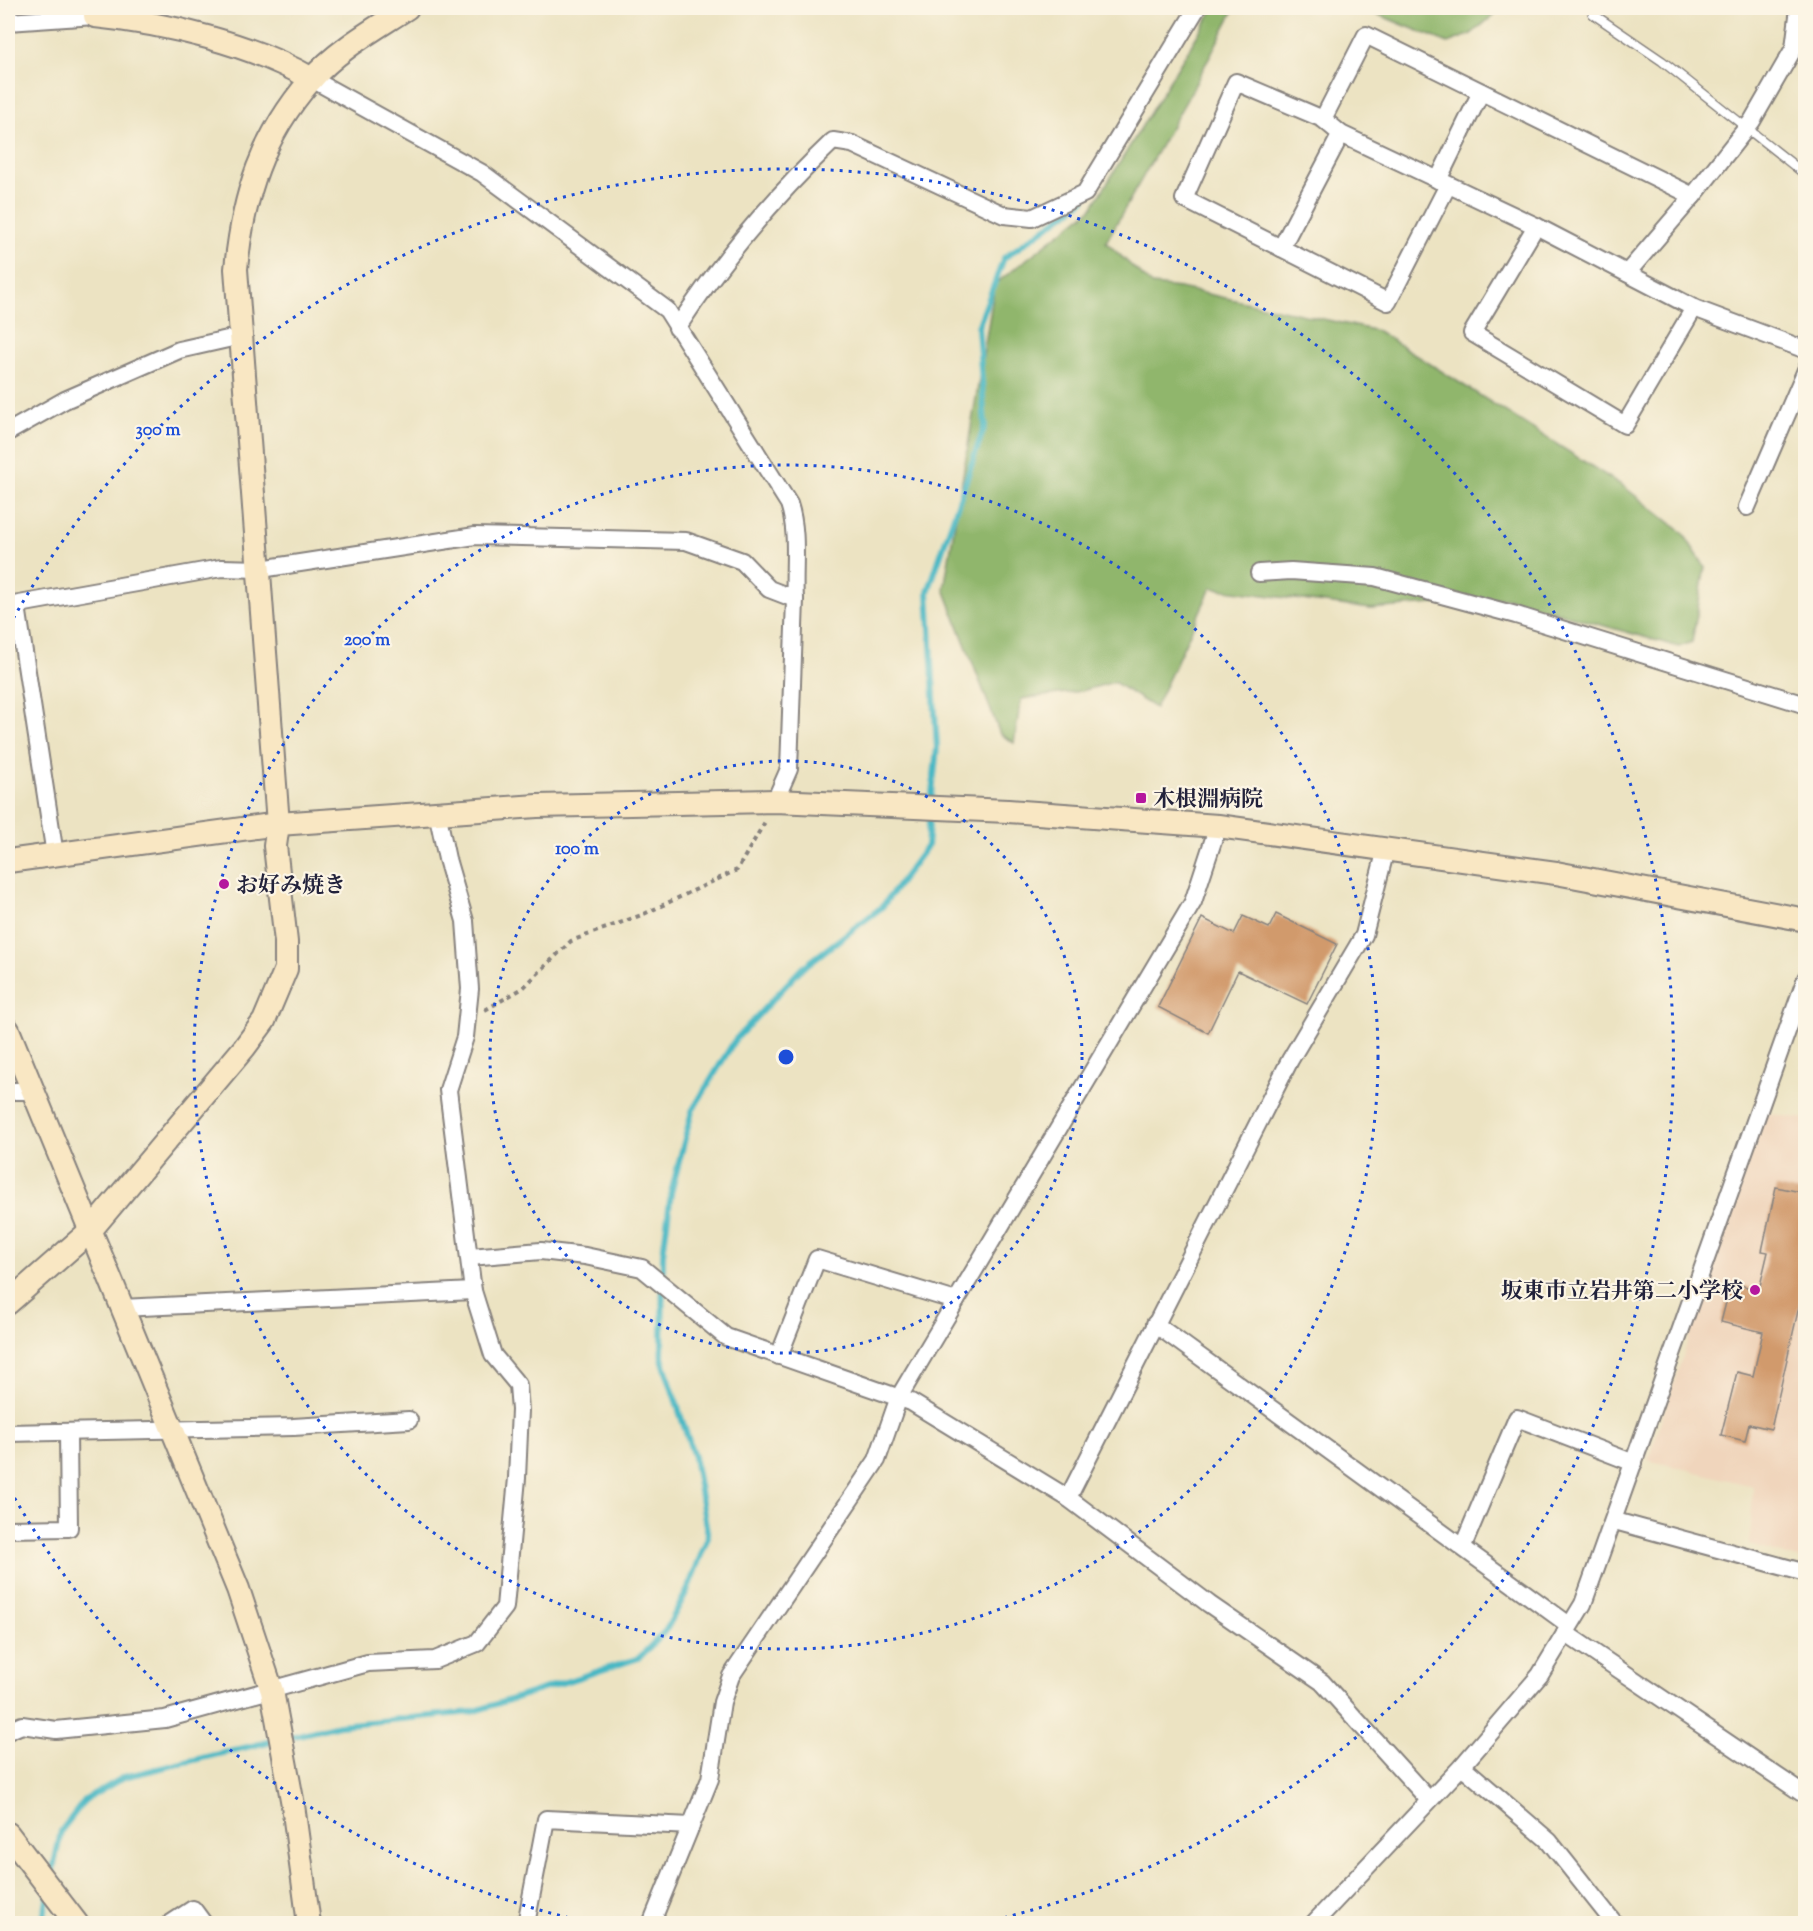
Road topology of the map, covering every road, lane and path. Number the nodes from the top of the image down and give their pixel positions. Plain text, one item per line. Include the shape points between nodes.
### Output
1 (407, 8) edge
2 (1197, 8) edge
3 (1799, 8) edge
4 (1593, 14) dead end
5 (95, 16) joint
6 (8, 22) edge
7 (312, 79) junction
8 (1481, 92) junction
9 (1323, 119) junction
10 (1747, 127) junction
11 (1341, 134) junction
12 (1806, 175) edge
13 (1443, 183) junction
14 (1693, 196) junction
15 (1536, 226) junction
16 (1281, 248) junction
17 (1627, 273) junction
18 (1694, 308) junction
19 (677, 328) junction
20 (241, 336) junction
21 (1806, 350) edge
22 (1806, 370) edge
23 (8, 432) edge
24 (1747, 507) dead end
25 (261, 569) junction
26 (1259, 573) dead end
27 (795, 599) junction
28 (12, 606) edge
29 (1806, 705) edge
30 (775, 801) junction
31 (437, 812) junction
32 (278, 824) junction
33 (1218, 826) junction
34 (1386, 849) junction
35 (55, 855) junction
36 (8, 861) edge
37 (1806, 920) edge
38 (1806, 978) edge
39 (466, 1020) junction
40 (8, 1030) edge
41 (8, 1091) edge
42 (32, 1091) junction
43 (90, 1231) junction
44 (470, 1257) junction
45 (473, 1291) junction
46 (956, 1301) junction
47 (8, 1303) edge
48 (121, 1308) junction
49 (1155, 1324) junction
50 (779, 1356) junction
51 (899, 1397) junction
52 (409, 1420) dead end
53 (171, 1429) junction
54 (8, 1433) edge
55 (68, 1433) junction
56 (1634, 1463) junction
57 (1068, 1498) junction
58 (1615, 1521) junction
59 (8, 1529) edge
60 (1463, 1546) junction
61 (1806, 1573) edge
62 (1567, 1629) junction
63 (272, 1691) junction
64 (8, 1731) edge
65 (1462, 1766) junction
66 (1806, 1791) edge
67 (1429, 1800) junction
68 (691, 1826) junction
69 (8, 1834) edge
70 (77, 1923) edge
71 (170, 1923) edge
72 (204, 1923) edge
73 (309, 1923) edge
74 (526, 1923) edge
75 (651, 1923) edge
76 (1313, 1923) edge
77 (1616, 1923) edge

1 - 7 street via 356,41
2 - 19 street via 1084,193 1032,218 1004,215 852,144 833,141 800,173 699,295
3 - 10 street via 1794,48
4 - 10 lane
5 - 6 street
5 - 7 street via 145,21 222,43 282,61
7 - 19 street via 482,173 667,310
7 - 20 street via 264,150 247,196 236,269
8 - 9 street via 1366,35
8 - 13 street
8 - 14 street
9 - 11 street
9 - 16 street via 1236,82 1184,199
10 - 12 lane
10 - 14 street
11 - 13 street
11 - 16 street
13 - 15 street
13 - 16 street via 1388,302
14 - 17 street
15 - 17 street
15 - 18 street via 1472,333 1625,426
17 - 18 street
18 - 21 street
19 - 27 street via 789,504 794,521
20 - 23 street via 179,350 65,400
20 - 25 street
22 - 24 street
25 - 27 street via 475,536 686,541 742,561 769,589
25 - 28 street via 221,568
25 - 32 street
26 - 29 street via 1291,571 1375,577 1516,615
27 - 30 street via 789,769
28 - 35 street
30 - 31 street
30 - 33 street via 1019,811
30 - 39 path via 737,870 644,914 571,941 523,988
31 - 32 street
31 - 39 street via 465,921 470,989
32 - 35 street
32 - 43 street via 275,846 286,969 264,1021
33 - 34 street
33 - 46 street via 1193,902
34 - 37 street via 1556,873
34 - 49 street via 1364,935 1290,1060
35 - 36 street
38 - 56 street
39 - 44 street via 465,1036 448,1090
40 - 42 street
41 - 42 street
42 - 43 street
43 - 47 street
43 - 48 street
44 - 45 street
44 - 50 street via 541,1251 642,1268 726,1337
45 - 48 street
45 - 63 street via 493,1355 518,1385 517,1478 505,1607 477,1643 435,1660 368,1663
46 - 50 street via 817,1259
46 - 51 street
48 - 53 street
49 - 57 street
49 - 60 street
50 - 51 street
51 - 57 street
51 - 68 street via 877,1460 730,1676 710,1779
52 - 53 street
53 - 55 street
53 - 63 street via 238,1589
54 - 55 street
55 - 59 street via 69,1528
56 - 58 street
56 - 60 street via 1517,1418
57 - 67 street via 1209,1604 1322,1682
58 - 61 street
58 - 62 street via 1583,1604
60 - 62 street
62 - 65 street via 1540,1675
62 - 66 street via 1802,1793
63 - 64 street via 165,1719 56,1730 22,1725
63 - 73 street
65 - 67 street
65 - 77 street via 1550,1841
67 - 76 street
68 - 74 street via 546,1819
68 - 75 street
69 - 70 street
71 - 72 street via 193,1909

